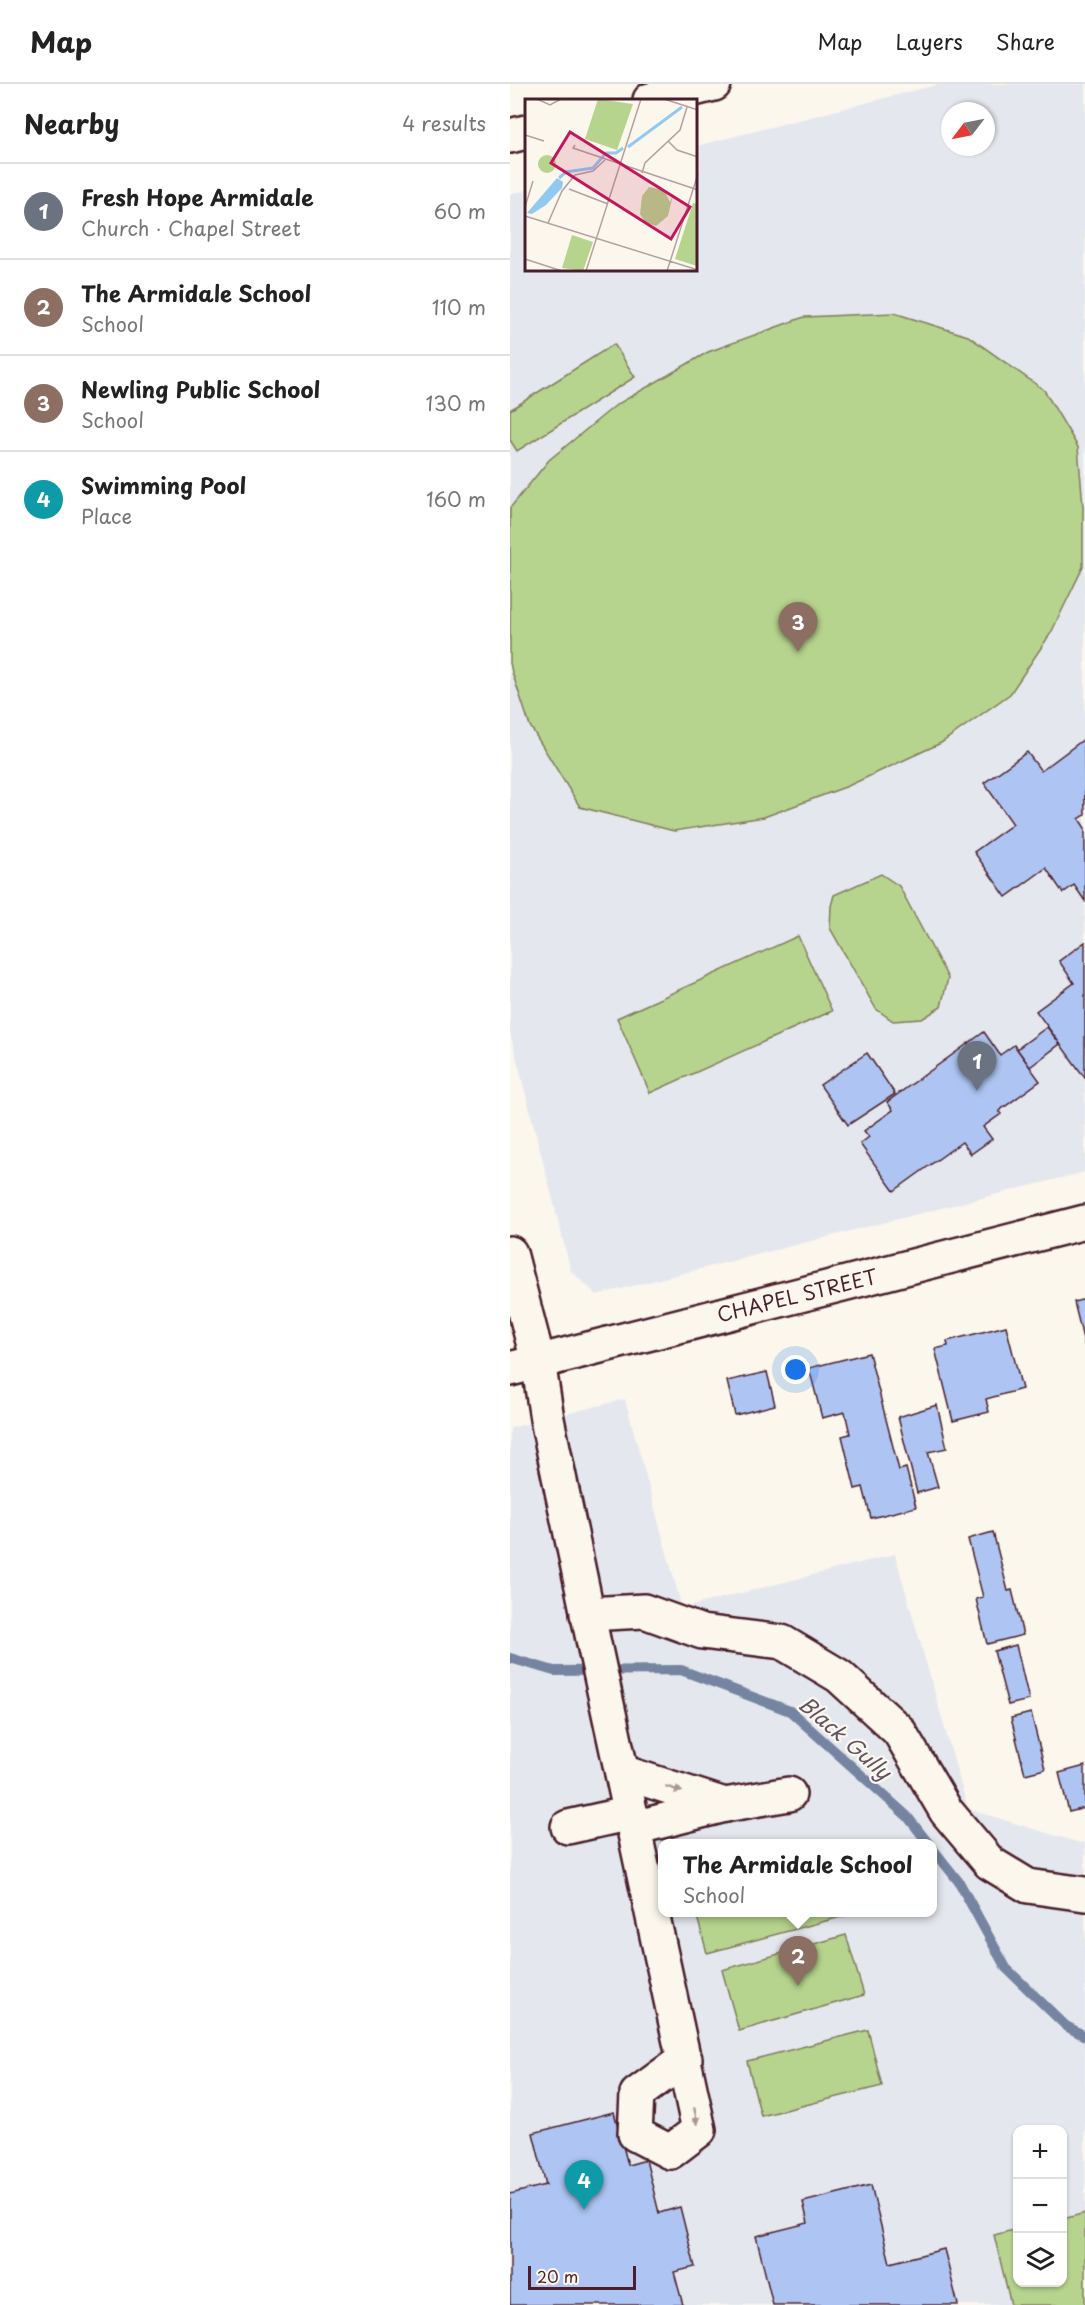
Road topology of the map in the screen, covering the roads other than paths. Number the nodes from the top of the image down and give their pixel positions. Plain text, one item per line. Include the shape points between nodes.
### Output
1 (714, 84) edge
2 (654, 99) edge
3 (525, 132) edge
4 (510, 136) edge
5 (1085, 1222) edge
6 (510, 1253) edge
7 (524, 1365) edge
8 (590, 1629) junction
9 (622, 1772) junction
10 (789, 1794) dead end
11 (725, 1805) junction
12 (632, 1821) junction
13 (568, 1827) dead end
14 (1085, 1894) edge
15 (685, 2059) dead end

1 - 2 street
3 - 4 street
5 - 7 street, CHAPEL STREET
6 - 7 street
7 - 8 street via 547,1419
8 - 9 street
8 - 14 street via 644,1611 702,1632 782,1642 839,1676 899,1731 946,1811 990,1863 1028,1886
9 -> 11 street
9 - 12 street
10 - 11 street
11 - 12 street
12 - 13 street
12 - 15 street

